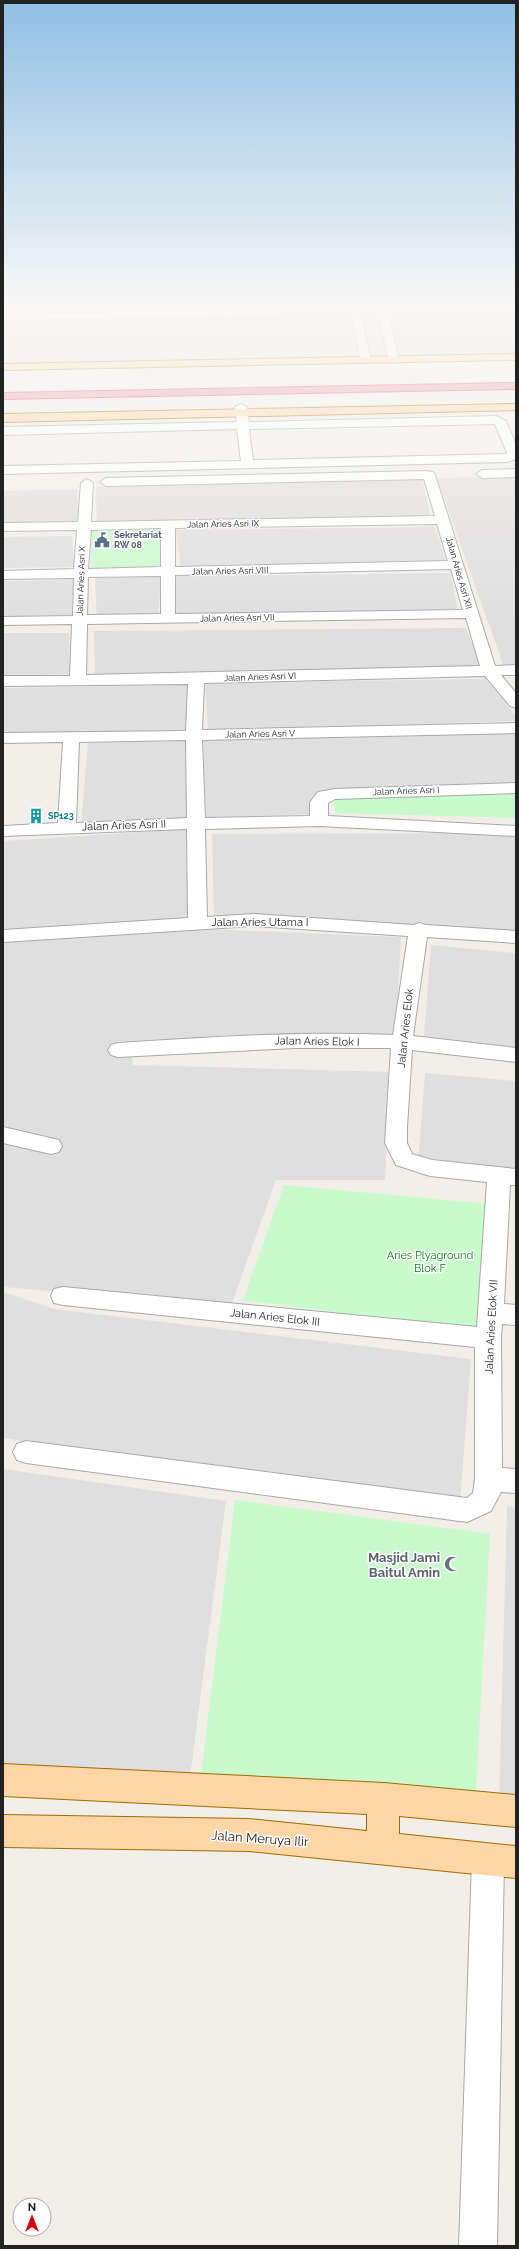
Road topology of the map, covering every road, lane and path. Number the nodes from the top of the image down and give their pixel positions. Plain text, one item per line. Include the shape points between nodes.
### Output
1 (154, 413) edge
2 (242, 413) edge
3 (3, 418) edge
4 (243, 426) junction
5 (3, 431) edge
6 (247, 463) junction
7 (3, 470) edge
8 (516, 473) edge
9 (468, 474) dead end
10 (429, 475) junction
11 (444, 475) dead end
12 (71, 483) dead end
13 (87, 483) junction
14 (444, 520) junction
15 (168, 525) junction
16 (83, 526) junction
17 (3, 527) edge
18 (456, 565) junction
19 (169, 572) junction
20 (80, 574) junction
21 (3, 575) edge
22 (471, 614) junction
23 (168, 619) junction
24 (79, 620) junction
25 (3, 621) edge
26 (516, 670) edge
27 (489, 671) junction
28 (196, 679) junction
29 (78, 680) junction
30 (3, 681) edge
31 (516, 703) edge
32 (516, 728) edge
33 (194, 736) junction
34 (3, 738) edge
35 (71, 738) junction
36 (516, 788) edge
37 (319, 821) junction
38 (198, 823) junction
39 (67, 827) junction
40 (3, 831) edge
41 (516, 831) edge
42 (198, 922) junction
43 (419, 929) junction
44 (3, 936) edge
45 (516, 937) edge
46 (402, 1042) junction
47 (118, 1050) dead end
48 (516, 1055) edge
49 (3, 1135) edge
50 (51, 1146) dead end
51 (508, 1176) edge
52 (63, 1296) dead end
53 (492, 1313) junction
54 (516, 1315) edge
55 (488, 1338) junction
56 (26, 1452) dead end
57 (489, 1479) junction
58 (516, 1481) edge
59 (3, 1780) edge
60 (384, 1799) junction
61 (516, 1811) edge
62 (3, 1831) edge
63 (382, 1849) junction
64 (502, 1861) edge
65 (478, 2246) edge

1 - 3 main road
2 - 4 street
4 - 5 street
4 - 6 street
4 - 6 street via 496,420 500,421 514,455 507,458
6 - 7 street
8 - 9 street
10 - 11 street
10 - 13 street
10 - 14 street, Jalan Aries Asri XII
12 - 13 street
13 - 16 street, Jalan Aries Asri X
14 - 15 street, Jalan Aries Asri IX
14 - 18 street, Jalan Aries Asri XII
15 - 16 street, Jalan Aries Asri IX
15 - 19 street
16 - 17 street, Jalan Aries Asri IX
16 - 20 street, Jalan Aries Asri X
18 - 19 street, Jalan Aries Asri VIII
18 - 22 street, Jalan Aries Asri XII
19 - 20 street, Jalan Aries Asri VIII
19 - 23 street
20 - 21 street, Jalan Aries Asri VIII
20 - 24 street, Jalan Aries Asri X
22 - 23 street, Jalan Aries Asri VII
22 - 27 street, Jalan Aries Asri XII
23 - 24 street, Jalan Aries Asri VII
24 - 25 street, Jalan Aries Asri VII
24 - 29 street, Jalan Aries Asri X
26 - 27 street, Jalan Aries Asri VI
27 - 28 street, Jalan Aries Asri VI
27 - 31 street
28 - 29 street, Jalan Aries Asri VI
28 - 33 street
29 - 30 street, Jalan Aries Asri VI
32 - 33 street, Jalan Aries Asri V
33 - 35 street, Jalan Aries Asri V
33 - 38 street
34 - 35 street, Jalan Aries Asri V
35 - 39 street
36 - 37 street, Jalan Aries Asri I via 335,794 324,796 319,802
37 - 38 street
37 - 41 street
38 - 39 street, Jalan Aries Asri II
38 - 42 street
39 - 40 street, Jalan Aries Asri II
42 - 43 street, Jalan Aries Utama I via 253,920
42 - 44 street, Jalan Aries Utama I
43 - 45 street, Jalan Aries Utama I
43 - 46 street, Jalan Aries Elok
46 - 47 street, Jalan Aries Elok I via 260,1041
46 - 48 street, Jalan Aries Elok I
46 - 51 street, Jalan Aries Elok via 396,1143 404,1159 430,1168
49 - 50 street
51 - 53 street, Jalan Aries Elok VII
52 - 55 street, Jalan Aries Elok III
53 - 54 street
53 - 55 street, Jalan Aries Elok VII
55 - 57 street, Jalan Aries Elok VII
56 - 57 street, Jalan Aries Elok VII via 467,1510 478,1507 485,1500
57 - 58 street
59 - 60 main road
60 - 61 main road
60 - 63 main road
62 - 63 main road, Jalan Meruya Ilir via 248,1835
63 - 64 main road, Jalan Meruya Ilir
64 - 65 street

